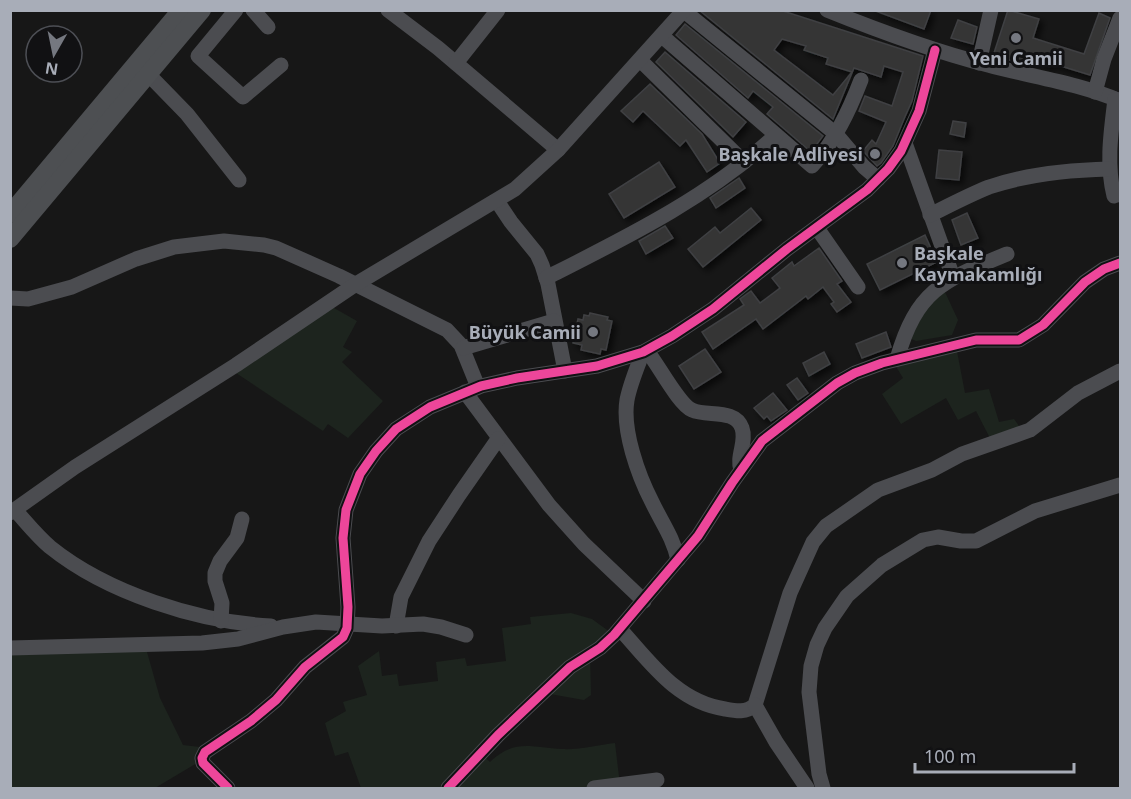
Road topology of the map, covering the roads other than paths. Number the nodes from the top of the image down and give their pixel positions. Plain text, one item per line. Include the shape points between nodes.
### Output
1 (182, 10) edge
2 (202, 10) edge
3 (236, 10) edge
4 (253, 10) edge
5 (388, 10) edge
6 (498, 10) edge
7 (827, 10) edge
8 (991, 10) edge
9 (684, 11) edge
10 (1120, 22) edge
11 (268, 27) dead end
12 (662, 36) junction
13 (935, 50) junction
14 (640, 60) junction
15 (456, 63) junction
16 (979, 63) junction
17 (281, 65) dead end
18 (149, 75) junction
19 (861, 80) dead end
20 (1095, 92) junction
21 (1118, 100) edge
22 (836, 134) junction
23 (776, 135) junction
24 (905, 143) junction
25 (558, 150) junction
26 (744, 162) junction
27 (1109, 169) junction
28 (878, 179) junction
29 (239, 180) dead end
30 (1117, 195) edge
31 (498, 201) junction
32 (10, 214) edge
33 (930, 215) junction
34 (817, 228) junction
35 (10, 239) edge
36 (1007, 254) dead end
37 (1120, 263) edge
38 (953, 277) junction
39 (546, 278) junction
40 (356, 284) junction
41 (858, 287) dead end
42 (10, 298) edge
43 (554, 321) junction
44 (463, 348) junction
45 (645, 351) junction
46 (897, 359) junction
47 (564, 371) junction
48 (1120, 371) edge
49 (472, 389) junction
50 (498, 438) junction
51 (741, 470) junction
52 (1120, 484) edge
53 (13, 511) edge
54 (243, 519) dead end
55 (678, 560) junction
56 (644, 601) junction
57 (221, 621) junction
58 (348, 623) junction
59 (396, 626) junction
60 (283, 627) junction
61 (620, 628) junction
62 (466, 635) dead end
63 (10, 648) edge
64 (755, 705) junction
65 (657, 780) dead end
66 (228, 789) edge
67 (448, 789) edge
68 (594, 789) edge
69 (807, 789) edge
70 (823, 789) edge

1 - 32 main road
2 - 18 main road
3 - 17 street via 198,56 243,97
4 - 11 street
5 - 15 street
6 - 15 street
7 - 13 street
8 - 16 street
9 - 12 street
9 - 22 street
10 - 20 street
12 - 14 street
12 - 23 street
13 - 16 street
13 - 24 street via 919,111
14 - 25 street
14 - 26 street
15 - 25 street
16 - 20 street
18 - 29 street via 187,114
18 - 35 main road
19 - 22 street
20 - 21 street
21 - 27 street
22 - 23 street via 812,166
22 - 28 street
23 - 26 street
24 - 28 street
24 - 33 street
25 - 31 street
26 - 39 street via 669,213
27 - 30 street
27 - 33 street via 1003,183
28 - 34 street
31 - 39 street via 537,254
31 - 40 street
33 - 38 street
34 - 41 street
34 - 45 street via 713,309
36 - 38 street
37 - 46 street via 1085,282 1043,325 1019,340 981,339
38 - 46 street via 914,313
39 - 43 street
40 - 42 street via 276,248 224,241 156,252 72,286 28,299
40 - 44 street via 437,323 455,336
40 - 53 street
43 - 44 street
43 - 47 street
44 - 49 street
45 - 47 street via 615,362
45 - 51 street via 685,406 728,416 740,423
45 - 55 street via 627,399 627,430 642,479 670,534
46 - 51 street via 866,368 837,383 771,433
47 - 49 street
48 - 64 street via 1078,393 1030,430 878,490 825,526 813,542 790,593
49 - 50 street
49 - 58 street via 415,415 396,429 360,474 344,524
50 - 56 street via 565,524
50 - 59 street via 429,541 399,603
51 - 55 street
52 - 70 street via 1035,511 976,541 938,537 923,540 882,565 851,591 825,628 811,666 810,699
53 - 57 street via 49,546 109,584
54 - 57 street via 237,538 215,573 222,603
55 - 56 street
56 - 61 street
57 - 60 street
58 - 59 street
58 - 60 street
58 - 66 street via 343,637 305,666 276,700 205,752 203,763
59 - 62 street via 432,626
60 - 63 street via 238,639 202,643
61 - 64 street via 666,680 690,699 733,711
61 - 67 street via 564,673
64 - 69 street
65 - 68 street

